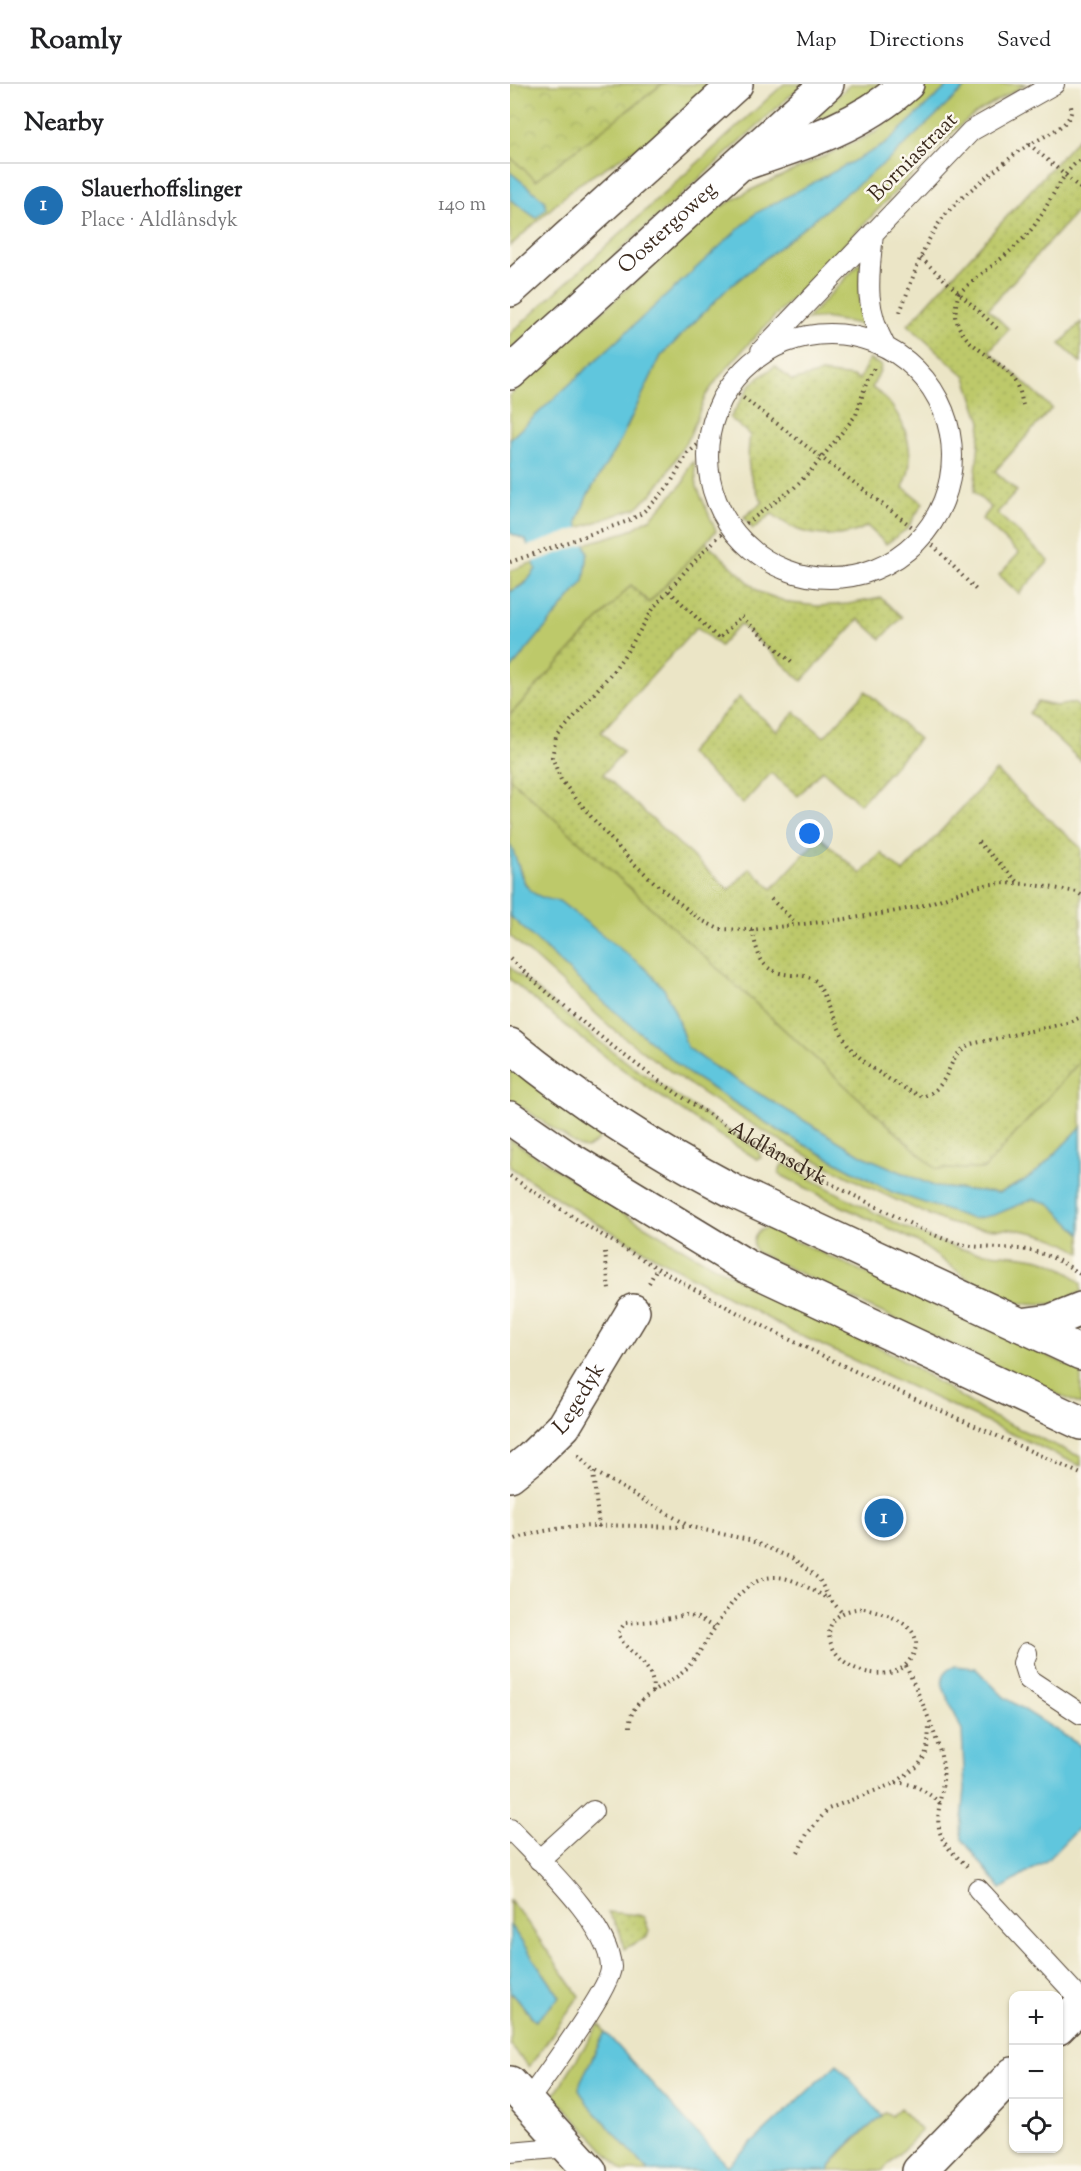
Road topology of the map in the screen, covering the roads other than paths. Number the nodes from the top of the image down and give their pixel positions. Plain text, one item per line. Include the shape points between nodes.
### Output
1 (736, 84) edge
2 (827, 84) edge
3 (907, 84) edge
4 (1060, 89) edge
5 (738, 165) junction
6 (873, 233) junction
7 (510, 290) edge
8 (885, 346) junction
9 (510, 373) edge
10 (734, 380) junction
11 (510, 1045) edge
12 (510, 1118) edge
13 (1081, 1309) edge
14 (633, 1311) dead end
15 (1020, 1325) junction
16 (1081, 1353) edge
17 (1081, 1423) edge
18 (510, 1475) edge
19 (1027, 1653) dead end
20 (1081, 1714) edge
21 (593, 1811) dead end
22 (510, 1829) edge
23 (539, 1860) junction
24 (978, 1889) road end
25 (1081, 2000) edge
26 (1081, 2005) edge
27 (1063, 2024) edge
28 (1009, 2079) edge
29 (519, 2092) edge
30 (568, 2147) junction
31 (510, 2152) edge
32 (590, 2171) edge
33 (919, 2171) edge

1 - 7 main road
2 - 5 main road, Oostergoweg
3 - 5 main road via 862,117 808,142
4 - 6 lane, Borniastraat via 970,131
5 - 9 main road, Oostergoweg
6 - 8 lane, Borniastraat via 868,293 875,328
6 - 10 lane, Borniastraat
8 - 10 lane, Borniastraat via 847,335 808,336 771,349
8 - 10 lane, Borniastraat via 915,368 938,397 950,432 952,469 943,505 924,536 895,561 861,575 824,579 787,572 755,553 729,526 714,498 708,467 709,435 716,410
11 - 15 main road via 591,1107 688,1168
12 - 17 main road via 746,1266
13 - 15 main road via 1051,1321
14 - 18 main road, Legedyk via 564,1426
15 - 16 main road
19 - 20 lane via 1023,1663 1028,1679
21 - 23 lane
22 - 23 lane
23 - 29 lane via 576,1899 604,1943 612,1969 598,1998
24 - 25 lane
26 - 27 main road
28 - 33 main road
29 - 30 main road
30 - 31 lane
30 - 32 main road

